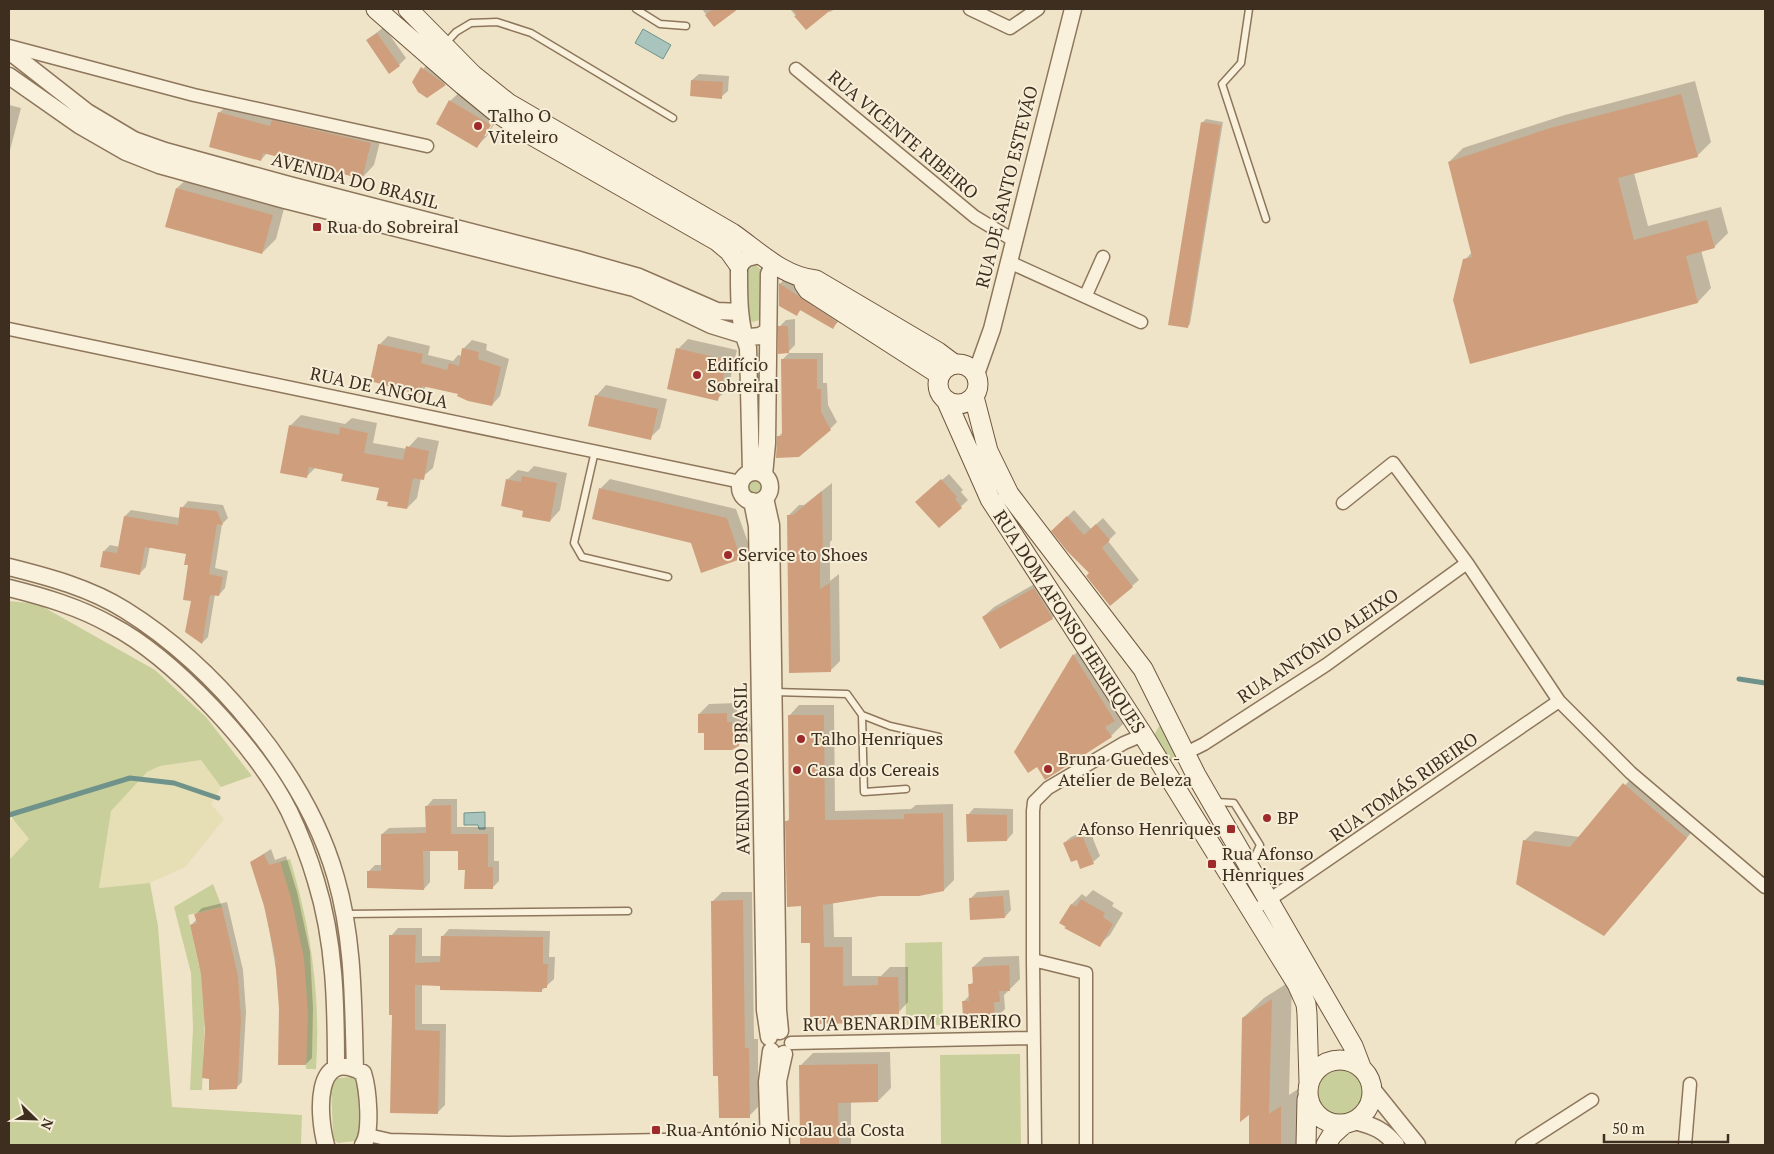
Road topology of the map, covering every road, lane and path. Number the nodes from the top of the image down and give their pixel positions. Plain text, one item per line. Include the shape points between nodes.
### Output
1 (376, 9) edge
2 (408, 9) edge
3 (636, 9) edge
4 (970, 9) edge
5 (1038, 9) edge
6 (1073, 9) edge
7 (1249, 9) edge
8 (686, 26) dead end
9 (444, 44) junction
10 (9, 46) edge
11 (9, 51) edge
12 (796, 69) dead end
13 (9, 76) edge
14 (673, 118) dead end
15 (427, 146) dead end
16 (1266, 219) dead end
17 (1015, 241) junction
18 (1103, 257) dead end
19 (766, 259) junction
20 (1009, 262) junction
21 (739, 265) junction
22 (1086, 295) junction
23 (740, 312) junction
24 (1141, 322) dead end
25 (9, 329) edge
26 (768, 331) junction
27 (743, 334) junction
28 (947, 369) junction
29 (976, 374) junction
30 (974, 397) junction
31 (947, 402) junction
32 (595, 451) junction
33 (752, 476) junction
34 (759, 499) junction
35 (1343, 503) dead end
36 (1466, 563) junction
37 (9, 567) edge
38 (668, 576) dead end
39 (9, 588) edge
40 (773, 692) junction
41 (1559, 701) junction
42 (1165, 712) junction
43 (862, 715) junction
44 (1141, 731) junction
45 (938, 737) dead end
46 (1186, 753) junction
47 (1196, 775) junction
48 (1173, 784) junction
49 (906, 789) dead end
50 (1765, 887) edge
51 (1260, 906) junction
52 (628, 911) dead end
53 (344, 914) junction
54 (1033, 960) junction
55 (1034, 1038) junction
56 (779, 1043) junction
57 (1360, 1067) junction
58 (336, 1068) junction
59 (355, 1069) junction
60 (1690, 1084) dead end
61 (1308, 1089) junction
62 (1372, 1089) junction
63 (1592, 1100) dead end
64 (1349, 1123) junction
65 (365, 1140) edge
66 (773, 1143) edge
67 (326, 1145) edge
68 (1035, 1145) edge
69 (1086, 1145) edge
70 (1306, 1145) edge
71 (1326, 1145) edge
72 (1396, 1145) edge
73 (1417, 1145) edge
74 (1522, 1145) edge
75 (1685, 1145) edge

1 - 21 main road via 496,112 717,241
2 - 9 main road
3 - 8 lane via 660,24
4 - 5 street via 1010,28
6 - 17 street, RUA DE SANTO ESTEVÃO
7 - 16 lane via 1240,63 1222,84
9 - 14 lane via 471,23 497,22 531,33
9 - 19 main road via 473,75 508,103 732,233
10 - 15 street via 194,95
11 - 23 street, AVENIDA DO BRASIL via 87,112 134,140 289,185 594,264 639,277 717,312
12 - 17 street, RUA VICENTE RIBEIRO via 975,217
13 - 27 street, AVENIDA DO BRASIL via 79,125 126,152 159,165 634,288 712,325
17 - 20 street, RUA DE SANTO ESTEVÃO
18 - 22 street
19 - 21 street via 747,258
19 - 26 street, AVENIDA DO BRASIL via 769,274
19 - 28 main road via 801,278 808,290
20 - 22 street
20 - 29 street, RUA DE SANTO ESTEVÃO via 992,329
21 - 23 street, AVENIDA DO BRASIL
22 - 24 street
23 - 27 street, AVENIDA DO BRASIL
25 - 32 street, RUA DE ANGOLA
26 - 27 street, AVENIDA DO BRASIL via 755,337
26 - 33 street, AVENIDA DO BRASIL via 767,443
27 - 33 street, AVENIDA DO BRASIL via 748,348
28 - 29 main road via 966,366
28 - 31 main road, RUA DOM AFONSO HENRIQUES via 938,380 939,393
29 - 30 main road, RUA DOM AFONSO HENRIQUES via 978,386
30 - 31 main road via 970,402 958,405
30 - 42 main road, RUA DOM AFONSO HENRIQUES via 988,451 1009,494 1143,669
31 - 44 main road, RUA DOM AFONSO HENRIQUES via 990,499
32 - 33 street, RUA DE ANGOLA
32 - 38 lane via 574,543 582,557
33 - 34 street, AVENIDA DO BRASIL via 742,494
33 - 34 street, AVENIDA DO BRASIL via 770,483 768,494
34 - 40 street, AVENIDA DO BRASIL via 771,525
34 - 56 street, AVENIDA DO BRASIL via 765,1010
35 - 36 street via 1393,462
36 - 41 street
36 - 46 street, RUA ANTÓNIO ALEIXO via 1326,664
37 - 53 street via 55,578 124,609 178,647 217,684 253,726 302,801 325,844
39 - 58 street via 79,609 113,626 166,662 203,697 266,774 288,810 317,884 335,979
40 - 43 lane via 847,694
40 - 56 street, AVENIDA DO BRASIL
41 - 50 street via 1631,773
41 - 51 street, RUA TOMÁS RIBEIRO
42 - 44 main road via 1149,713
42 - 46 main road, RUA DOM AFONSO HENRIQUES
43 - 45 lane via 890,726
43 - 49 lane via 864,792
44 - 48 main road, RUA DOM AFONSO HENRIQUES
44 - 54 street via 1048,788 1034,802
46 - 47 main road, RUA DOM AFONSO HENRIQUES
47 - 48 main road via 1185,785
47 - 51 main road, RUA DOM AFONSO HENRIQUES via 1250,868
48 - 51 main road, RUA DOM AFONSO HENRIQUES
51 - 57 main road, RUA DOM AFONSO HENRIQUES via 1352,1046
51 - 61 main road, RUA DOM AFONSO HENRIQUES via 1306,1004
52 - 53 lane
53 - 59 street via 353,976
54 - 55 street
54 - 69 street via 1086,973
55 - 56 street, RUA BENARDIM RIBERIRO
55 - 68 street
56 - 66 street, AVENIDA DO BRASIL via 767,1082
57 - 61 main road via 1351,1062 1330,1061 1321,1066
57 - 62 main road, RUA DOM AFONSO HENRIQUES
58 - 59 street
58 - 67 street via 325,1076 322,1086
59 - 65 street via 363,1074 366,1083
60 - 75 street
61 - 64 main road, RUA DOM AFONSO HENRIQUES via 1310,1105 1323,1120
61 - 70 main road
62 - 64 main road via 1368,1107
62 - 73 street, RUA DOM AFONSO HENRIQUES
63 - 74 street
64 - 71 main road via 1332,1134
64 - 72 street, RUA DOM AFONSO HENRIQUES via 1378,1127
65 - 66 street

